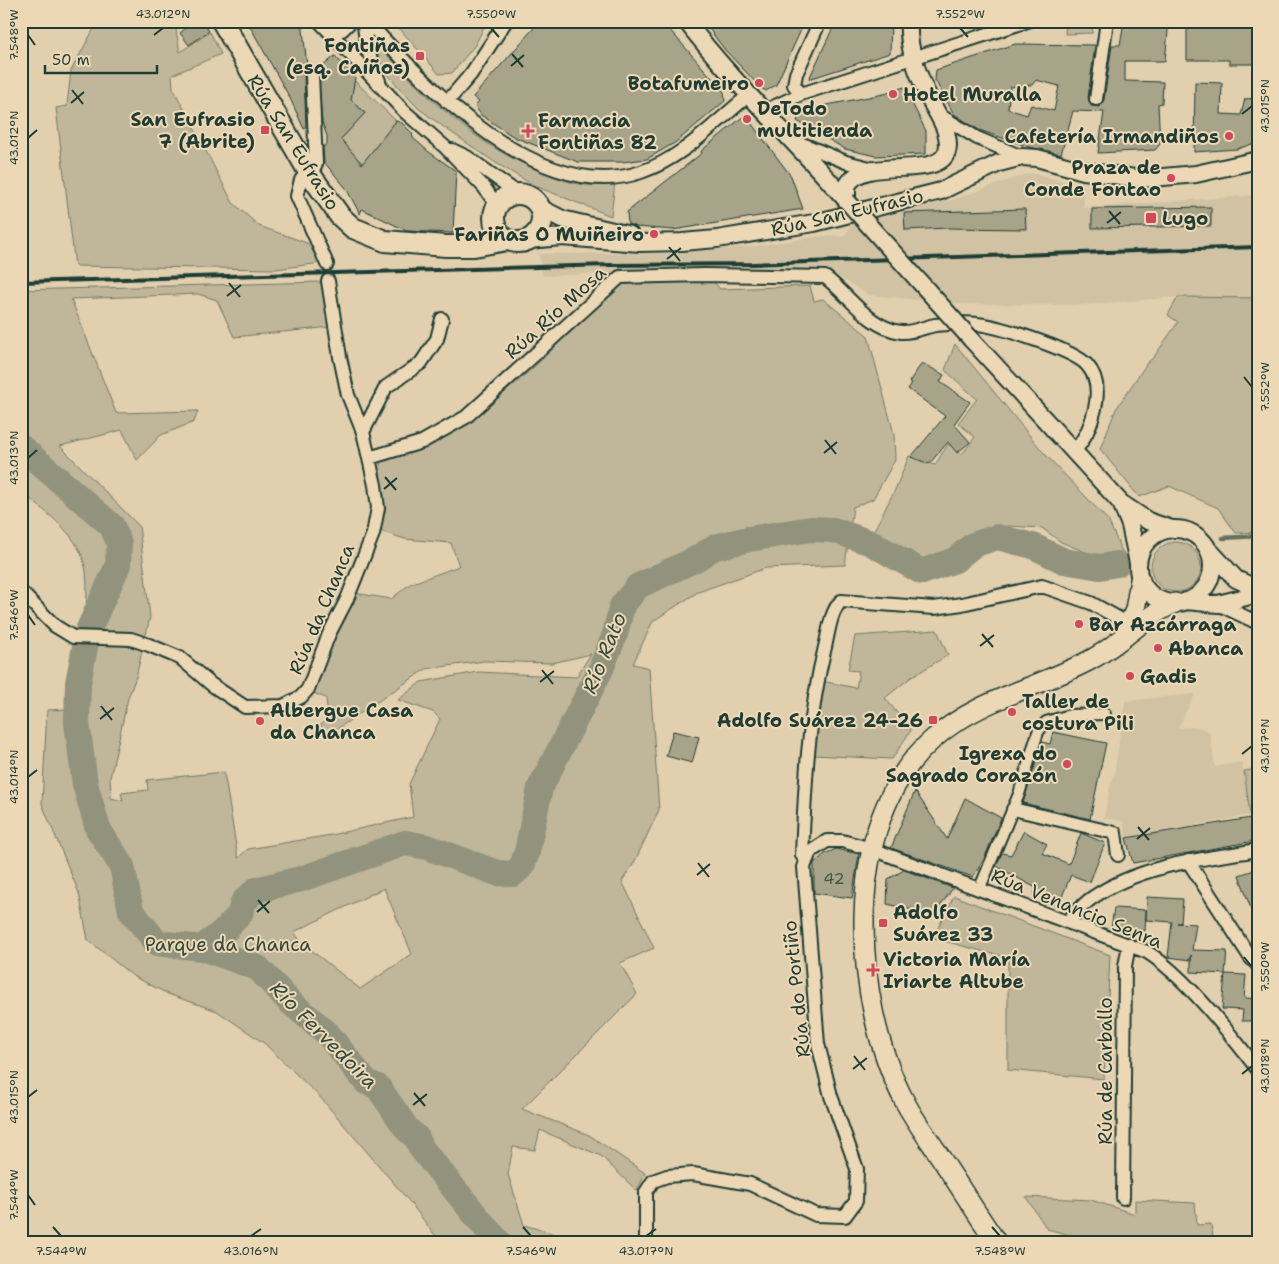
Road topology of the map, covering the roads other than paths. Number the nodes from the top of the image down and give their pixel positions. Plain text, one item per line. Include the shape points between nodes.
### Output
1 (222, 21) edge
2 (365, 21) edge
3 (506, 21) edge
4 (686, 21) edge
5 (820, 21) edge
6 (909, 21) edge
7 (1028, 21) edge
8 (1107, 21) edge
9 (347, 23) edge
10 (324, 26) edge
11 (913, 59) junction
12 (312, 76) dead end
13 (381, 86) junction
14 (801, 94) junction
15 (748, 96) junction
16 (1096, 99) dead end
17 (447, 102) junction
18 (764, 111) junction
19 (938, 114) junction
20 (794, 141) junction
21 (445, 147) junction
22 (1022, 157) junction
23 (1258, 160) edge
24 (874, 169) junction
25 (309, 173) junction
26 (519, 194) junction
27 (847, 201) junction
28 (540, 208) junction
29 (496, 213) junction
30 (507, 240) junction
31 (528, 240) junction
32 (664, 242) junction
33 (451, 244) junction
34 (327, 264) dead end
35 (328, 281) dead end
36 (442, 319) dead end
37 (363, 432) junction
38 (1074, 452) junction
39 (369, 458) junction
40 (1121, 503) junction
41 (1172, 529) junction
42 (1208, 549) junction
43 (1139, 571) junction
44 (1258, 589) edge
45 (21, 592) edge
46 (1258, 594) edge
47 (1180, 602) junction
48 (1218, 604) junction
49 (1258, 623) edge
50 (1125, 631) junction
51 (1105, 714) dead end
52 (1013, 809) junction
53 (872, 849) junction
54 (1258, 850) edge
55 (1118, 855) dead end
56 (806, 861) junction
57 (1188, 861) junction
58 (979, 890) junction
59 (1067, 922) junction
60 (1129, 945) junction
61 (1258, 965) edge
62 (1258, 1070) edge
63 (1123, 1198) dead end
64 (646, 1243) edge
65 (997, 1243) edge

1 - 25 main road, Rúa San Eufrasio
2 - 13 street via 368,51
2 - 17 street
3 - 17 street via 471,74
4 - 15 street
5 - 14 street via 796,74 794,85
6 - 11 street
7 - 11 street
8 - 16 street
9 - 10 street via 342,30
10 - 13 street
11 - 14 street
11 - 19 street
12 - 25 street via 316,164
13 - 21 street
14 - 18 street
15 - 17 street via 673,158 623,177 570,173 536,161 474,124
15 - 18 street
18 - 20 street
19 - 22 street via 977,138
19 - 24 street via 948,140 944,158 923,166
20 - 24 street via 846,162
20 - 27 street
21 - 26 street via 467,157
21 - 29 street via 484,187
22 - 23 street via 1084,171 1142,179 1196,174
22 - 32 street, Rúa San Eufrasio via 999,163 941,191 814,224 717,239
24 - 27 street via 849,181
25 - 33 main road, Rúa San Eufrasio via 340,216 353,228 385,241
25 - 34 street via 301,180 297,196
26 - 28 main road via 532,198
26 - 29 main road via 506,197
27 - 38 street, bridge
28 - 31 main road via 541,227
28 - 32 street, Rúa San Eufrasio via 579,224
29 - 30 main road via 498,231
29 - 33 main road, Rúa San Eufrasio via 481,232
30 - 31 main road
30 - 33 main road, Rúa San Eufrasio via 474,246
31 - 32 street, Rúa San Eufrasio via 562,237 607,242
35 - 37 street, Rúa da Chanca via 346,385
36 - 37 street via 437,340 421,363 386,388
37 - 39 street, Rúa da Chanca
38 - 39 street, Rúa Río Mosa via 1085,438 1098,397 1096,379 1087,364 1066,351 978,324 935,326 902,332 884,326 857,308 825,277 704,275 620,277 466,417 422,442
38 - 40 street
39 - 45 street, Rúa da Chanca via 378,508 374,534 308,689 301,697 283,706 245,707 180,658 131,639 73,637 55,626
40 - 41 street via 1148,521
40 - 43 street via 1130,525
41 - 42 street via 1193,533
41 - 43 street via 1152,536 1145,544
42 - 44 street via 1236,579
42 - 47 street via 1212,561 1209,580 1204,589
43 - 47 street via 1154,596
43 - 50 main road via 1138,598
46 - 48 street
47 - 48 street
47 - 50 main road
48 - 49 street
50 - 53 main road via 1093,659 988,704 941,732 919,753 903,775 881,818
50 - 56 street via 1091,603 1042,586 934,608 841,601 832,616 817,674 804,800 802,855
51 - 52 street via 1070,715 1046,722 1038,732
52 - 55 street via 1114,833
52 - 58 street
53 - 56 street via 842,841 827,841 810,852
53 - 58 street, Rúa Venancio Senra
53 - 65 main road via 865,901 866,962 870,998 891,1072 926,1136
54 - 57 street
56 - 64 street, Rúa do Portiño via 805,895 818,1044 831,1096 857,1169 856,1201 845,1216 816,1215 750,1184 692,1174 667,1176 653,1181 646,1192
57 - 59 street via 1116,885 1091,898
57 - 61 street
58 - 59 street, Rúa Venancio Senra
59 - 60 street, Rúa Venancio Senra
60 - 62 street, Rúa Venancio Senra via 1163,962 1232,1036
60 - 63 street, Rúa de Carballo via 1125,966

